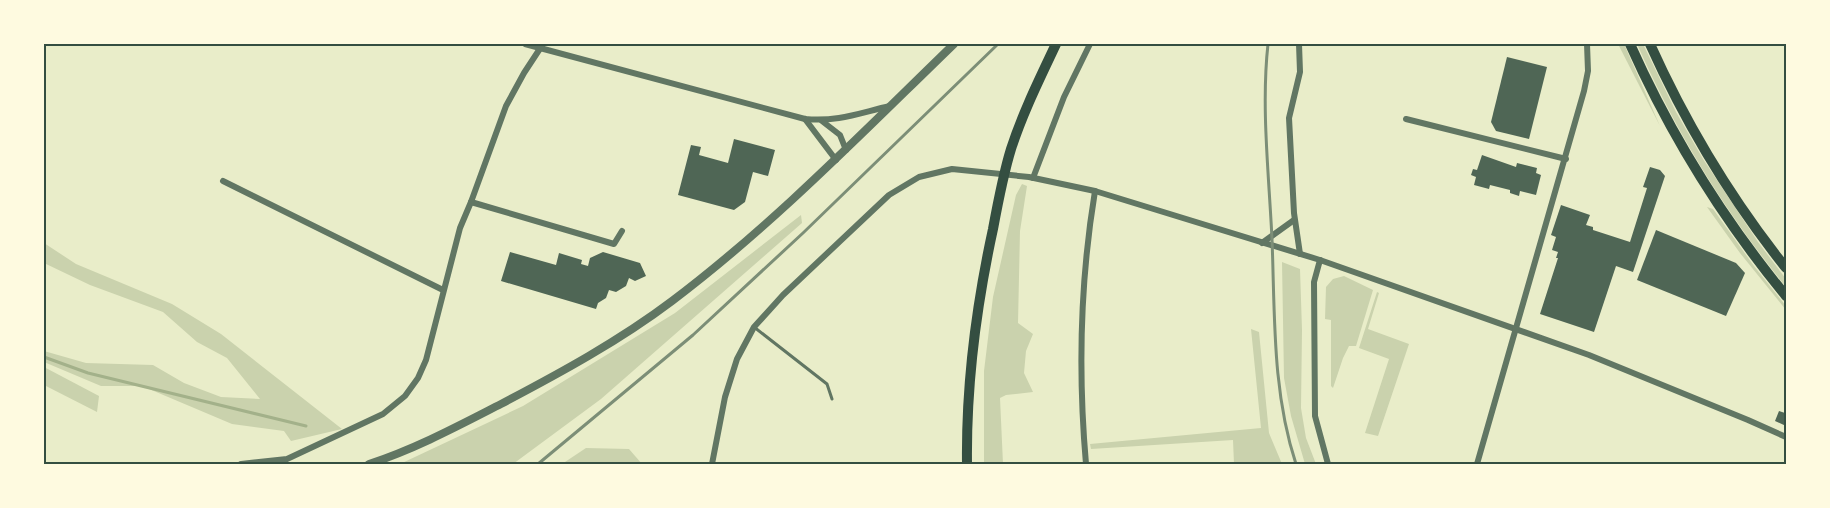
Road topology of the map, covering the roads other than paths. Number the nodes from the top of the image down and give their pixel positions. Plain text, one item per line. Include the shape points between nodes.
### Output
1 (525, 44) edge
2 (954, 44) edge
3 (1056, 44) edge
4 (1090, 44) edge
5 (1299, 44) edge
6 (1587, 44) edge
7 (1630, 44) edge
8 (1650, 44) edge
9 (542, 46) edge
10 (891, 105) junction
11 (805, 119) junction
12 (1406, 119) dead end
13 (822, 120) junction
14 (846, 150) junction
15 (1566, 159) junction
16 (836, 160) junction
17 (1033, 178) junction
18 (223, 181) dead end
19 (1095, 191) junction
20 (471, 202) junction
21 (1294, 220) junction
22 (622, 231) dead end
23 (1262, 243) junction
24 (1300, 254) junction
25 (1320, 260) junction
26 (1786, 268) edge
27 (443, 290) junction
28 (1786, 296) edge
29 (754, 327) junction
30 (1517, 330) junction
31 (832, 399) dead end
32 (1786, 437) edge
33 (241, 465) edge
34 (369, 465) edge
35 (712, 465) edge
36 (967, 465) edge
37 (1086, 465) edge
38 (1328, 465) edge
39 (1477, 465) edge

1 - 9 street
2 - 10 street
3 - 36 main road via 1035,86 1011,151 979,292 967,420
4 - 17 street via 1064,97
5 - 21 street via 1300,72 1289,118
6 - 15 street via 1588,70
7 - 28 main road via 1672,130 1710,194
8 - 26 main road via 1725,184
9 - 11 street
9 - 20 street via 506,106
10 - 13 street via 848,118
10 - 14 street
11 - 13 street
11 - 16 street
12 - 15 street
13 - 14 street via 840,135
14 - 16 street
15 - 30 street
16 - 34 street via 711,271 617,338 449,431
17 - 19 street
17 - 29 street via 952,169 919,177 890,195
18 - 27 street
19 - 23 street
19 - 37 street via 1084,273 1082,394
20 - 22 street via 614,244
20 - 27 street
21 - 23 street
21 - 24 street
23 - 24 street
24 - 25 street
25 - 30 street
25 - 38 street via 1314,282 1315,416
27 - 33 street via 426,360 405,396 383,414 287,459
29 - 31 lane via 827,384
29 - 35 street via 737,359 725,397
30 - 32 street via 1589,355
30 - 39 street

